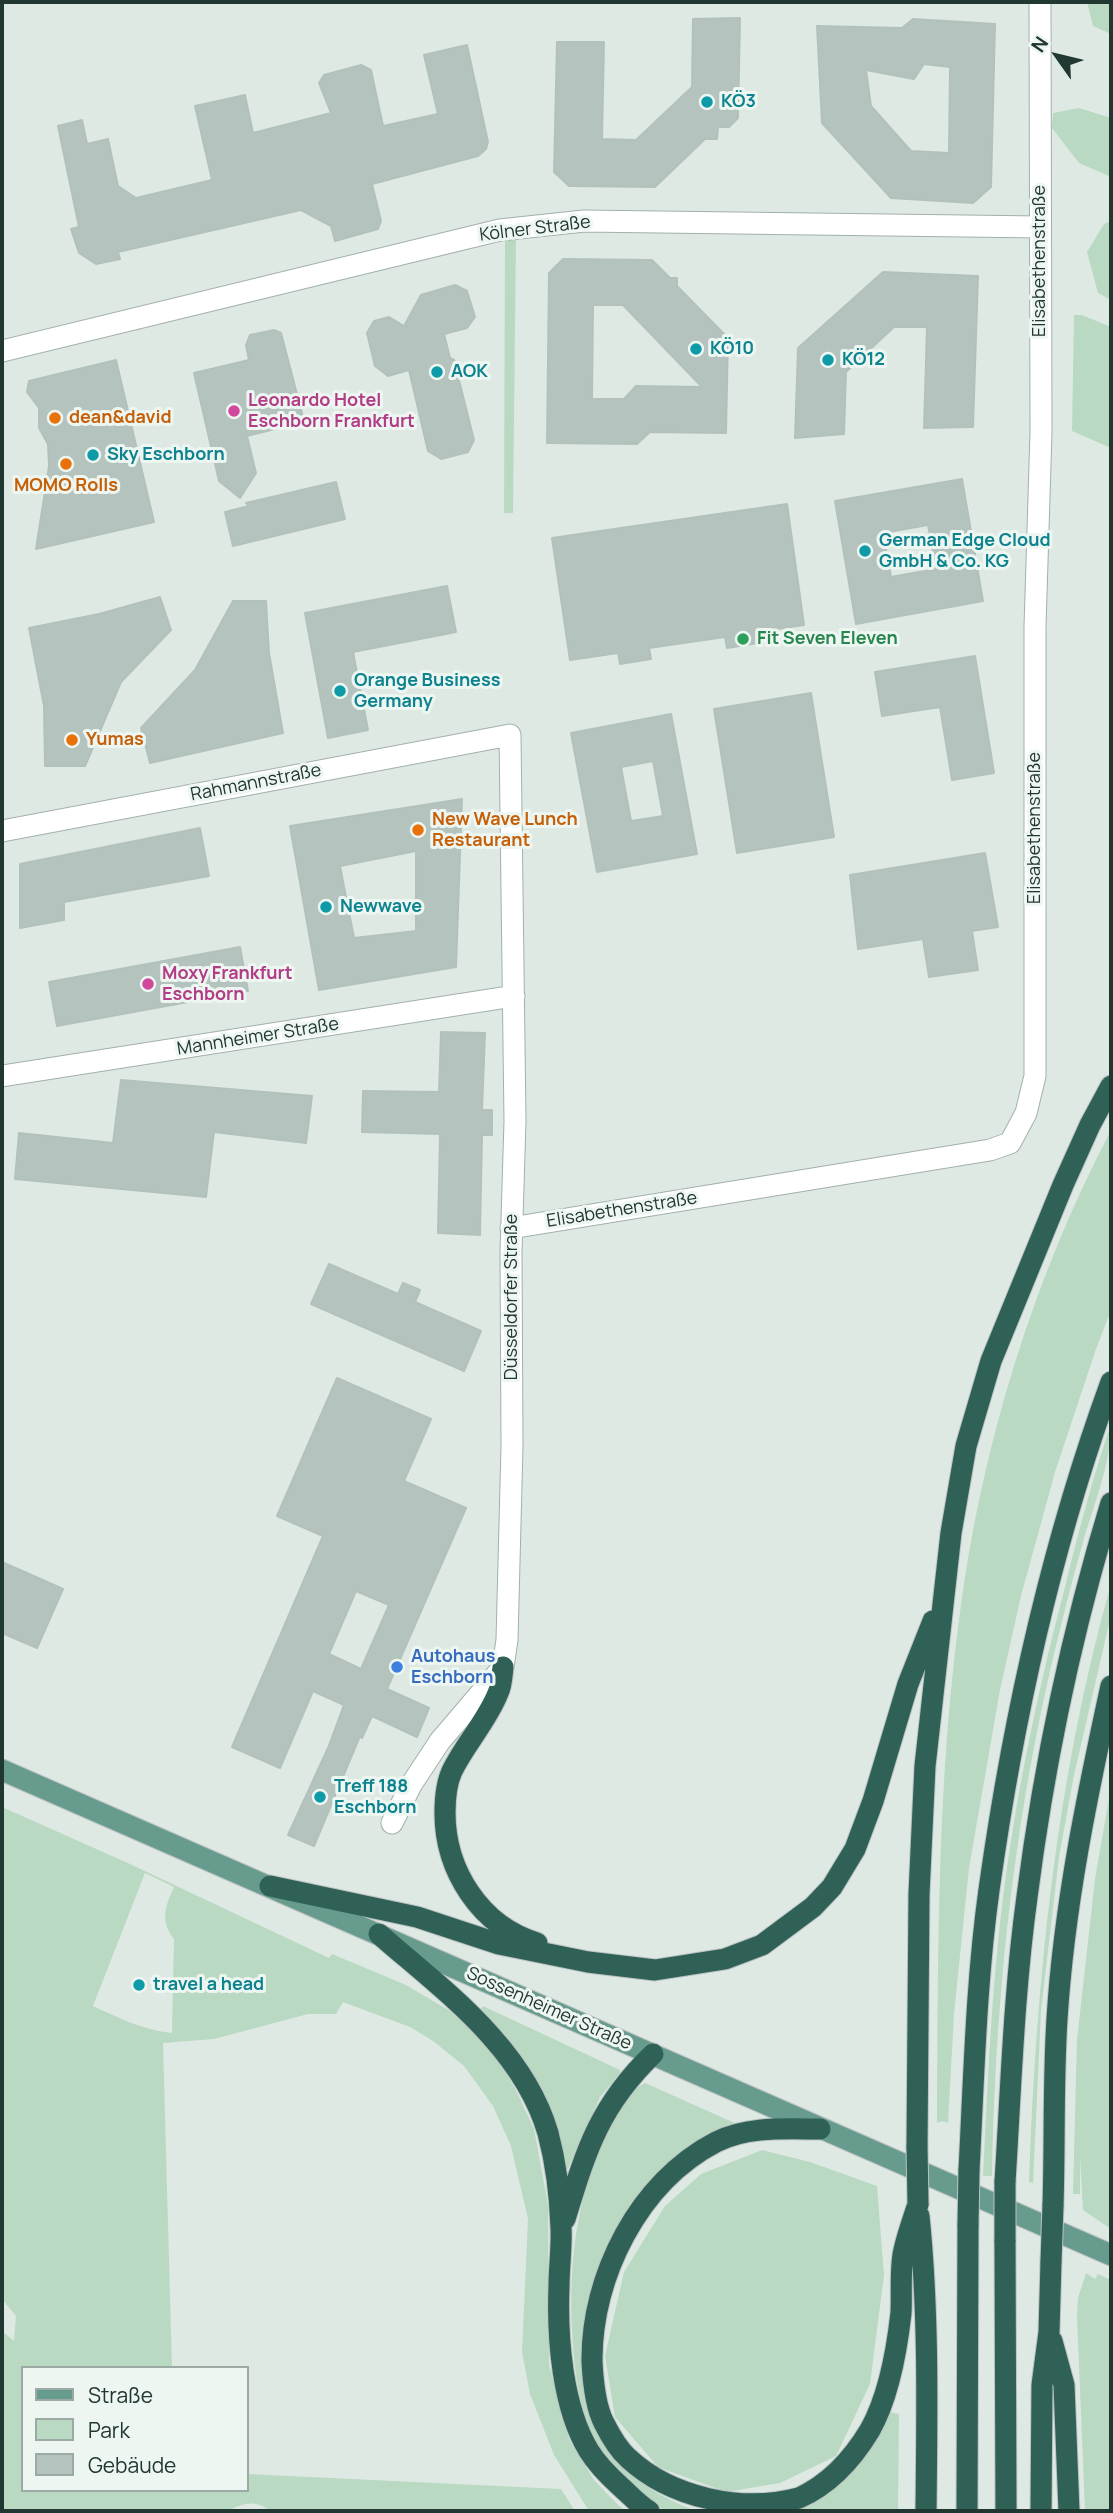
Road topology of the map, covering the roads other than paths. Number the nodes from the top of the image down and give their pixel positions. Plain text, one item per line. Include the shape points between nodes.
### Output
1 (1040, 2) edge
2 (1040, 226) junction
3 (2, 351) edge
4 (510, 735) joint
5 (2, 831) edge
6 (514, 996) junction
7 (2, 1076) edge
8 (1111, 1086) edge
9 (511, 1228) junction
10 (1111, 1382) edge
11 (1111, 1503) edge
12 (943, 1596) junction
13 (503, 1667) junction
14 (1111, 1686) edge
15 (2, 1770) edge
16 (393, 1823) dead end
17 (270, 1886) junction
18 (379, 1934) junction
19 (655, 1970) junction
20 (653, 2054) junction
21 (820, 2129) junction
22 (918, 2204) junction
23 (561, 2230) junction
24 (1103, 2252) edge
25 (1049, 2332) junction
26 (649, 2511) edge
27 (926, 2511) edge
28 (967, 2511) edge
29 (1006, 2511) edge
30 (1041, 2511) edge
31 (1069, 2511) edge

1 - 2 street, Elisabethenstraße
2 - 3 street, Kölner Straße via 584,221 500,230
2 - 9 street, Elisabethenstraße via 1035,1076 1026,1113 1010,1143 978,1152
4 - 5 street, Rahmannstraße
4 - 6 street, Düsseldorfer Straße
6 - 7 street, Mannheimer Straße
6 - 9 street, Düsseldorfer Straße
8 - 12 highway via 1063,1185 991,1361 967,1446
9 - 13 street, Düsseldorfer Straße via 509,1597
10 - 28 highway, bridge via 1060,1539 1030,1658 989,1892 969,2170
11 - 29 highway, bridge via 1068,1667 1027,1897 1006,2182
12 - 19 highway via 908,1684 855,1849 832,1887 803,1916 762,1945 725,1959
12 - 22 highway, bridge via 931,1701 919,1894
13 - 16 street via 440,1741
13 - 19 highway via 499,1692 452,1772 446,1794 450,1853 463,1886 509,1931 533,1942
14 - 25 highway, bridge via 1085,1804 1057,2020
15 - 17 main road, Sossenheimer Straße
17 - 18 main road, Sossenheimer Straße
17 - 19 highway via 417,1917 499,1944
18 - 20 main road, Sossenheimer Straße
18 - 23 highway via 461,2006 528,2085 548,2133
20 - 21 main road, Sossenheimer Straße
20 - 23 highway via 631,2075 602,2117
21 - 22 highway via 739,2134 687,2160 645,2205 609,2266 592,2344 593,2381 603,2421 625,2456 653,2480 710,2504 772,2507 824,2484 847,2464 871,2428 887,2387 901,2314 904,2254
21 - 24 main road, Sossenheimer Straße
22 - 27 highway via 926,2356
23 - 26 highway via 561,2342 576,2422 589,2452
25 - 30 highway via 1042,2385
25 - 31 highway via 1065,2385

